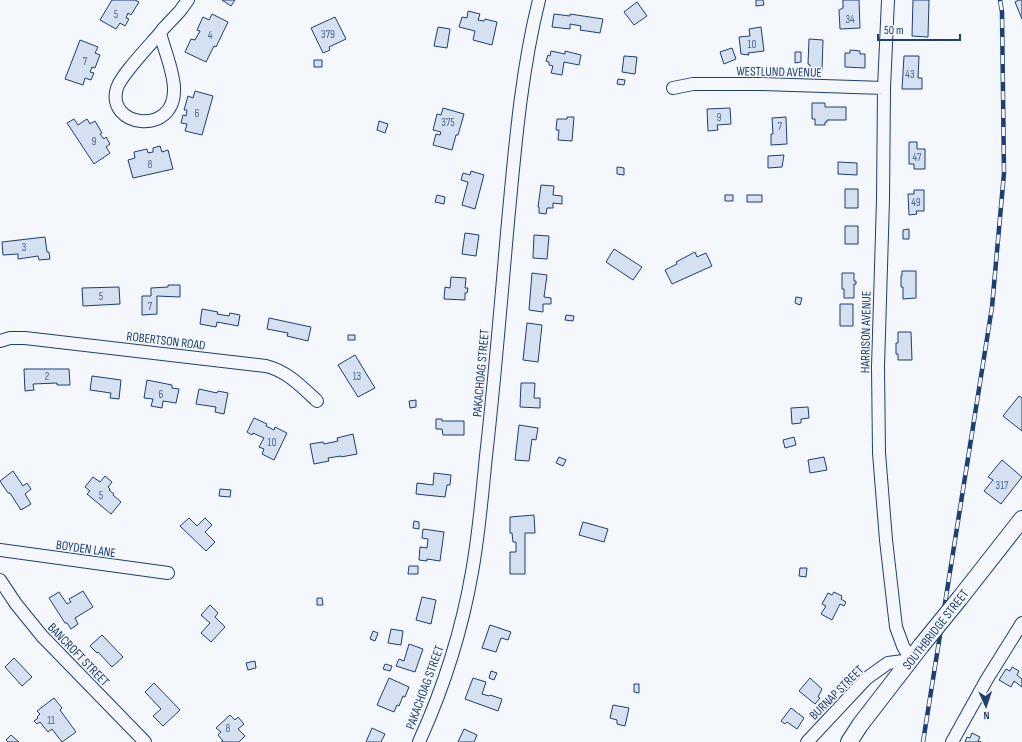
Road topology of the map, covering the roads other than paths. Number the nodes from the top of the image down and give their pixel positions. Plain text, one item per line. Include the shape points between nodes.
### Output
1 (188, 0) edge
2 (538, 0) edge
3 (888, 0) edge
4 (160, 33) junction
5 (673, 88) dead end
6 (884, 88) junction
7 (0, 341) edge
8 (317, 402) dead end
9 (1022, 519) edge
10 (0, 550) edge
11 (168, 573) dead end
12 (0, 580) edge
13 (1022, 622) edge
14 (911, 660) junction
15 (145, 742) edge
16 (419, 742) edge
17 (807, 742) edge
18 (849, 742) edge
19 (952, 742) edge

1 - 4 street
2 - 16 street, PAKACHOAG STREET via 512,172 491,412 472,572 448,666
3 - 6 street, HARRISON AVENUE
4 - 4 street via 124,75 116,89 120,110 136,121 158,118 170,107 173,100 173,76
5 - 6 street, WESTLUND AVENUE via 708,84
6 - 14 street, HARRISON AVENUE via 878,372 879,453 896,627
7 - 8 street, ROBERTSON ROAD via 25,338 266,366 288,375
9 - 14 main road, SOUTHBRIDGE STREET, bridge
10 - 11 street, BOYDEN LANE
12 - 15 street, BANCROFT STREET via 33,626
13 - 19 street
14 - 17 street, BURNAP STREET via 888,663 867,678
14 - 18 main road, SOUTHBRIDGE STREET

